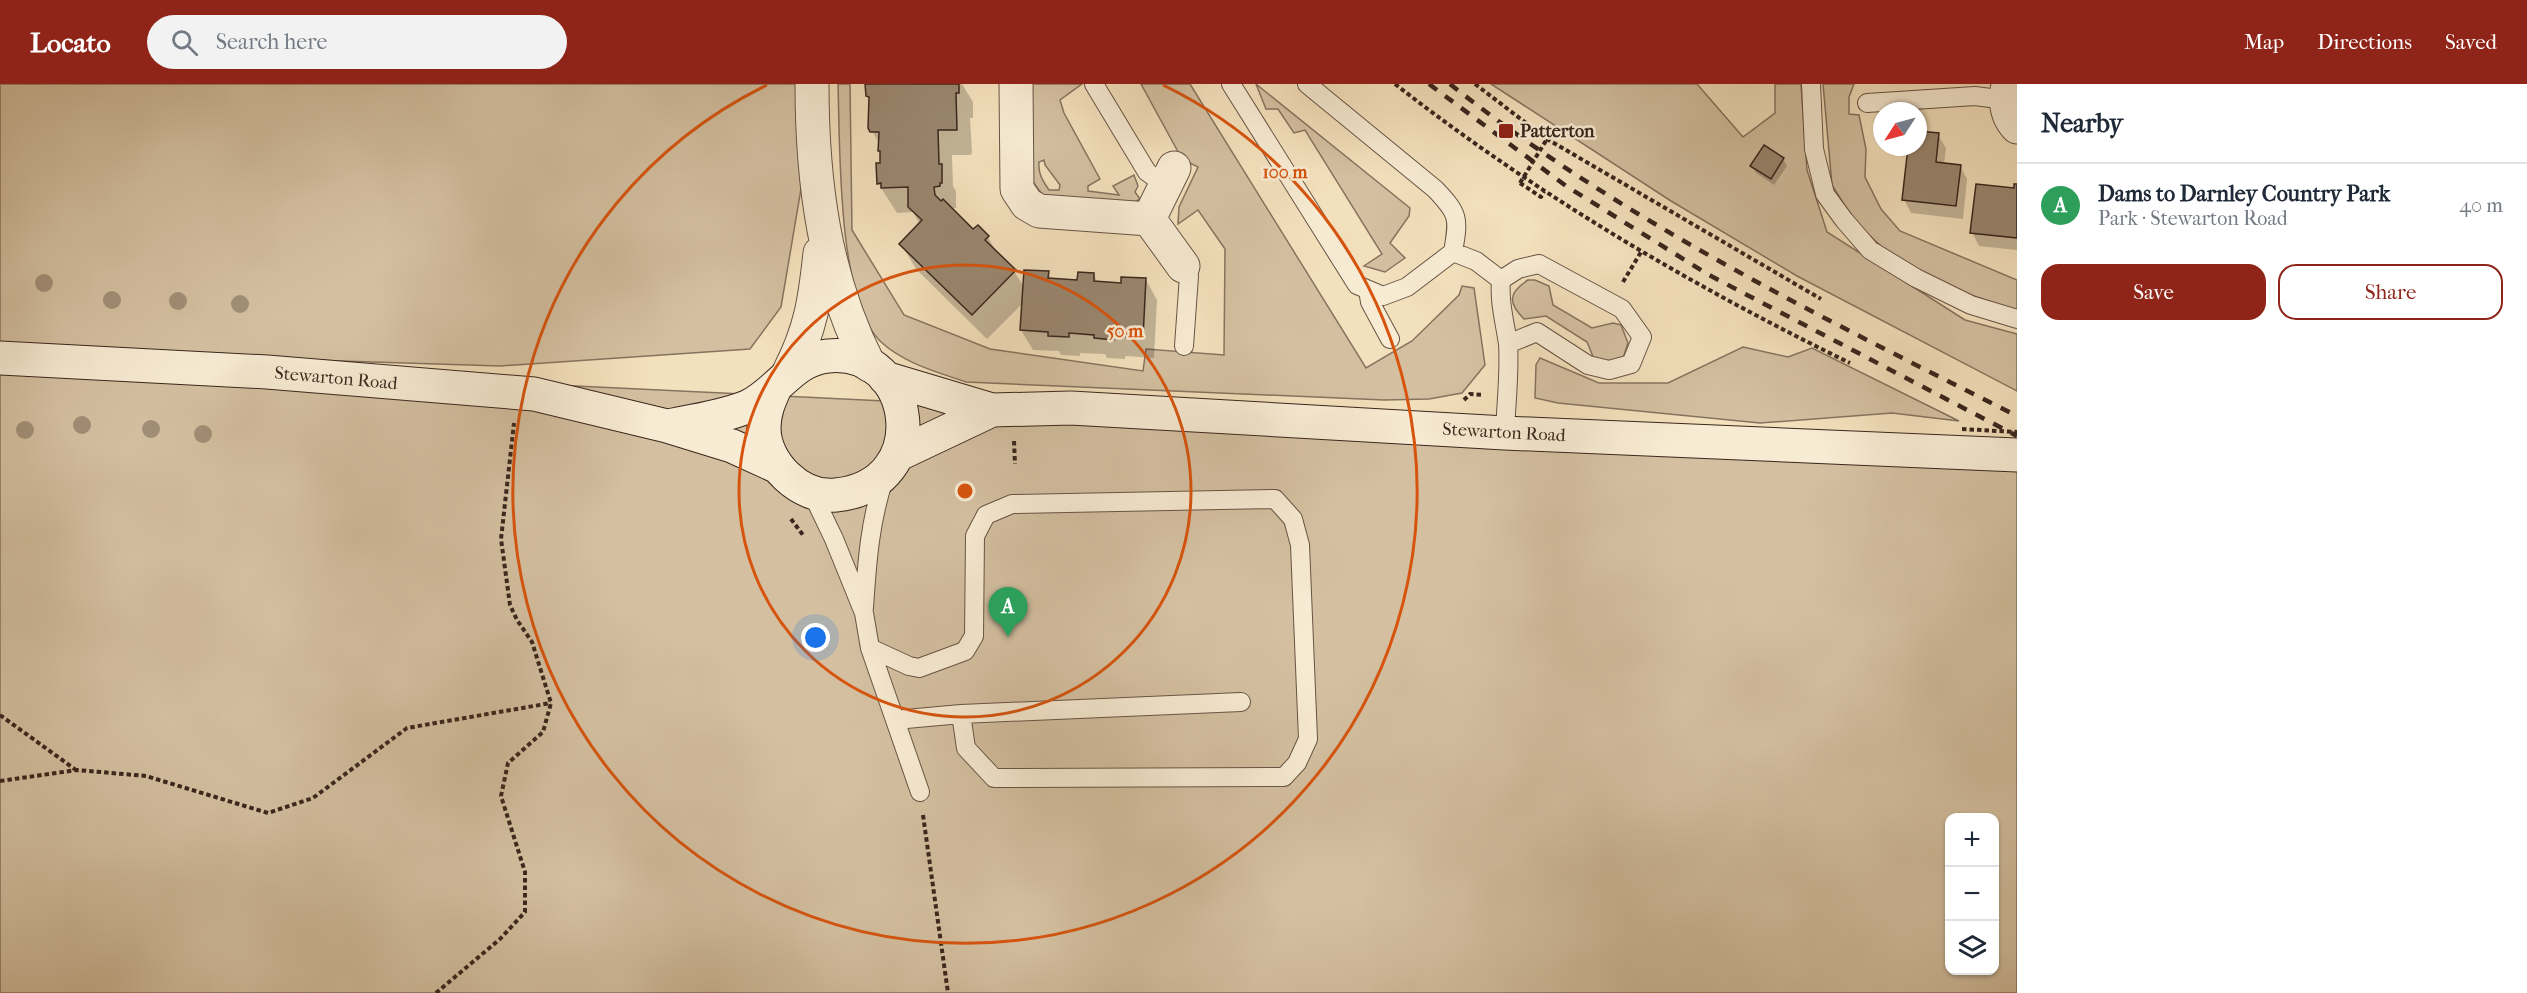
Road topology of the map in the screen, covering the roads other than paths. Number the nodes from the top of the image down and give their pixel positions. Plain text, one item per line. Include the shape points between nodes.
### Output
1 (812, 84) edge
2 (1016, 84) edge
3 (1094, 84) edge
4 (1231, 84) edge
5 (1307, 84) edge
6 (1811, 84) edge
7 (1867, 103) dead end
8 (2013, 104) edge
9 (1169, 177) joint
10 (1149, 219) junction
11 (823, 231) junction
12 (1453, 252) junction
13 (1183, 266) joint
14 (1501, 280) junction
15 (1368, 290) junction
16 (2017, 319) edge
17 (1390, 339) dead end
18 (1508, 344) junction
19 (1184, 346) dead end
20 (0, 358) edge
21 (877, 371) junction
22 (782, 380) junction
23 (992, 410) junction
24 (667, 426) junction
25 (1505, 433) junction
26 (2011, 447) edge
27 (892, 464) junction
28 (778, 467) junction
29 (811, 491) junction
30 (864, 613) junction
31 (870, 648) junction
32 (1241, 702) dead end
33 (961, 714) junction
34 (895, 720) junction
35 (920, 792) road end

1 - 11 main road via 812,142
2 - 10 main road via 1017,189 1027,204 1039,211
3 - 9 lane via 1147,172
4 - 15 lane via 1357,285
5 - 12 lane via 1451,206 1458,223
6 - 16 lane via 1814,149 1825,194 1870,250 1916,278 1971,304
7 - 8 lane via 1975,96
9 - 10 main road
10 - 13 main road
11 - 21 main road via 849,325
11 - 22 main road via 810,326
12 - 14 lane via 1476,261
12 - 15 lane via 1407,287 1383,296
13 - 19 lane via 1189,276
14 - 18 lane via 1500,299
14 - 18 lane via 1518,269 1539,264 1622,309 1642,337 1631,364 1609,370 1588,365 1538,332
15 - 17 lane via 1370,302
18 - 25 lane
20 - 24 main road, Stewarton Road via 267,372 534,394
21 - 22 main road, Stewarton Road via 849,357 828,356 807,361
21 - 23 main road, Stewarton Road
21 - 27 main road via 897,395 903,416 903,436
22 - 24 main road, Stewarton Road via 747,406
22 - 28 main road, Stewarton Road via 766,408 764,429 768,450
23 - 25 main road, Stewarton Road via 1071,408
23 - 27 main road, Stewarton Road
24 - 28 main road, Stewarton Road via 732,446
25 - 26 main road, Stewarton Road
27 - 29 main road, Stewarton Road via 870,486 851,494 831,496
27 - 30 lane via 877,498 868,544
28 - 29 main road, Stewarton Road via 793,482
29 - 30 lane
30 - 31 lane
31 - 33 lane via 920,668 965,651 974,636 975,536 986,515 1012,504 1275,499 1293,519 1300,545 1308,739 1297,763 1284,777 994,778 966,748
31 - 34 lane
32 - 33 lane
33 - 34 lane
34 - 35 lane

